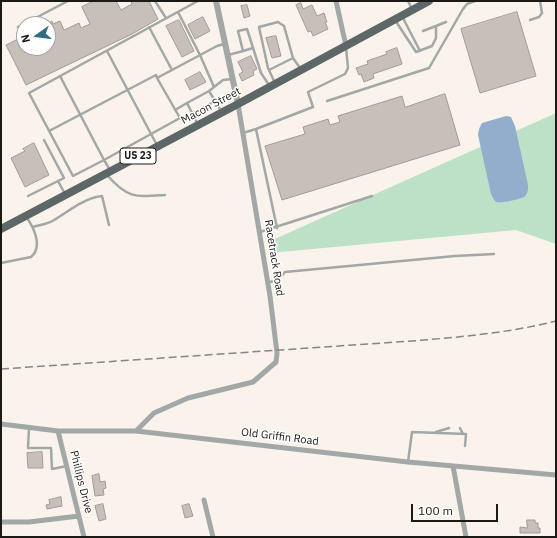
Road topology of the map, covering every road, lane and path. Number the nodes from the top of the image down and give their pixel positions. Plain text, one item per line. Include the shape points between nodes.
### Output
1 (68, 1) edge
2 (155, 1) edge
3 (198, 1) edge
4 (216, 1) edge
5 (336, 1) edge
6 (408, 1) edge
7 (429, 1) edge
8 (475, 1) edge
9 (540, 1) edge
10 (412, 10) junction
11 (178, 12) junction
12 (39, 16) edge
13 (166, 18) junction
14 (398, 18) junction
15 (530, 20) dead end
16 (446, 22) dead end
17 (436, 26) junction
18 (149, 27) junction
19 (423, 31) dead end
20 (225, 44) junction
21 (346, 46) junction
22 (253, 48) junction
23 (107, 50) junction
24 (243, 51) junction
25 (420, 51) junction
26 (200, 55) junction
27 (228, 55) junction
28 (293, 58) junction
29 (172, 70) junction
30 (269, 70) junction
31 (301, 70) junction
32 (60, 76) junction
33 (158, 78) junction
34 (233, 78) junction
35 (272, 86) junction
36 (214, 87) junction
37 (127, 90) junction
38 (208, 91) junction
39 (215, 101) junction
40 (326, 101) dead end
41 (186, 103) junction
42 (238, 104) junction
43 (175, 110) junction
44 (221, 113) junction
45 (192, 114) junction
46 (80, 115) junction
47 (198, 125) junction
48 (256, 129) junction
49 (50, 131) junction
50 (243, 133) junction
51 (151, 134) junction
52 (44, 140) dead end
53 (158, 146) junction
54 (104, 160) junction
55 (108, 172) junction
56 (58, 181) junction
57 (65, 195) junction
58 (165, 195) dead end
59 (28, 196) dead end
60 (372, 196) dead end
61 (26, 215) junction
62 (109, 225) dead end
63 (33, 227) junction
64 (1, 228) edge
65 (276, 228) junction
66 (260, 232) junction
67 (494, 254) dead end
68 (1, 262) edge
69 (268, 282) junction
70 (1, 424) edge
71 (29, 428) junction
72 (449, 428) dead end
73 (460, 428) dead end
74 (58, 431) junction
75 (136, 431) junction
76 (434, 432) junction
77 (465, 434) junction
78 (465, 446) dead end
79 (408, 462) junction
80 (67, 466) junction
81 (453, 466) junction
82 (556, 475) edge
83 (204, 500) dead end
84 (79, 516) junction
85 (1, 522) edge
86 (84, 537) edge
87 (213, 537) edge
88 (466, 537) edge

1 - 12 lane
2 - 13 lane
3 - 11 lane
4 - 20 street, Racetrack Road
5 - 21 street
6 - 10 lane
7 - 10 main road, Macon Street / US 23
8 - 40 lane via 463,9 428,68
9 - 15 lane via 542,12 539,17
10 - 14 main road, Macon Street / US 23
11 - 13 lane
11 - 26 lane
13 - 18 lane
14 - 21 main road, Macon Street / US 23
14 - 25 lane
14 - 25 lane via 413,49 416,52
16 - 17 lane
17 - 19 lane
17 - 25 lane via 434,44
18 - 23 lane
18 - 29 lane
20 - 26 lane
20 - 27 street, Racetrack Road
21 - 31 main road, Macon Street / US 23
21 - 48 lane via 347,72 308,92 313,108
22 - 24 lane
22 - 24 lane via 247,29 238,32
22 - 35 lane via 261,73
23 - 32 lane
23 - 37 lane
24 - 27 lane
26 - 29 lane
26 - 36 lane
27 - 34 street, Racetrack Road
28 - 30 lane
28 - 30 lane via 284,26 278,22 259,27
28 - 31 lane
29 - 33 lane
30 - 35 lane
31 - 35 main road, Macon Street / US 23
32 - 46 lane
32 - 49 lane via 29,93
33 - 37 lane via 156,75
33 - 43 lane
34 - 36 lane via 223,80
34 - 42 street, Racetrack Road
35 - 42 main road, Macon Street / US 23
36 - 38 lane
37 - 46 lane
37 - 51 lane
38 - 39 lane
38 - 41 lane via 200,98
39 - 44 lane
39 - 45 lane
41 - 43 lane
41 - 45 lane
42 - 44 main road, Macon Street / US 23
42 - 50 street, Racetrack Road
43 - 51 lane via 180,118
44 - 47 main road, Macon Street / US 23
45 - 47 lane
46 - 49 lane
46 - 54 lane
47 - 53 main road, Macon Street / US 23
48 - 50 lane
48 - 65 lane
49 - 54 lane via 73,176
50 - 66 street, Racetrack Road
51 - 53 lane
51 - 54 lane
52 - 56 lane via 64,178
53 - 55 main road, Macon Street / US 23
54 - 55 lane
55 - 57 main road, Macon Street / US 23
55 - 58 lane via 115,184 129,194 139,197
56 - 57 lane
56 - 59 lane
57 - 61 main road, Macon Street / US 23
60 - 65 lane
61 - 63 lane
61 - 64 main road, Macon Street / US 23
62 - 63 lane via 102,196 88,200 54,220
63 - 68 lane via 37,248 34,254
65 - 66 lane
66 - 69 street, Racetrack Road
67 - 69 lane via 285,272 276,281
69 - 75 street, Racetrack Road via 276,362 254,382 188,398 154,413
70 - 71 street, Old Griffin Road
71 - 74 street, Old Griffin Road
71 - 80 lane via 28,448 51,448 52,469
72 - 76 lane
73 - 77 lane
74 - 75 street, Old Griffin Road
74 - 80 street, Phillips Drive
75 - 79 street, Old Griffin Road
76 - 77 lane
76 - 79 lane via 412,432
77 - 78 lane
79 - 81 street, Old Griffin Road
80 - 84 street, Phillips Drive
81 - 82 street, Old Griffin Road
81 - 88 street
83 - 87 street
84 - 85 street via 30,522
84 - 86 street, Phillips Drive

